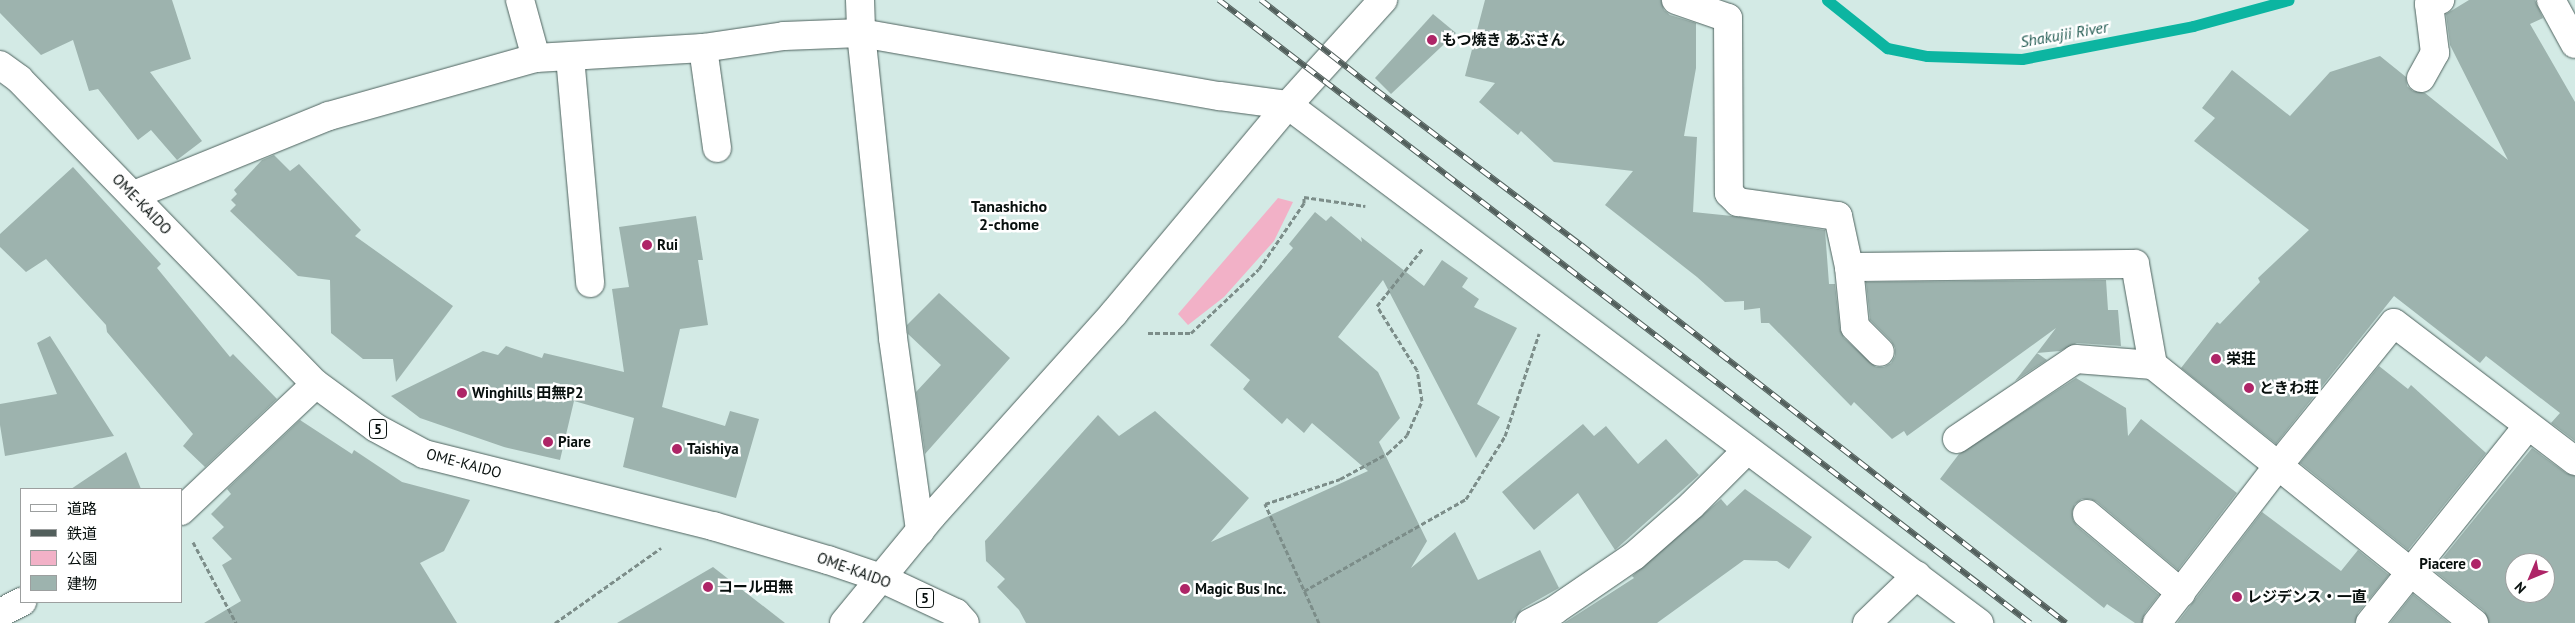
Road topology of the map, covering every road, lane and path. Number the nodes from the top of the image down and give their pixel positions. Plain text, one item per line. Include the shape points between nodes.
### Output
1 (520, 0) edge
2 (860, 0) edge
3 (1383, 0) edge
4 (1676, 0) edge
5 (2440, 0) edge
6 (2551, 0) edge
7 (1358, 13) edge
8 (861, 33) junction
9 (2575, 44) edge
10 (703, 48) junction
11 (570, 57) junction
12 (536, 58) junction
13 (0, 65) edge
14 (2421, 78) dead end
15 (1288, 105) junction
16 (717, 148) dead end
17 (134, 195) junction
18 (1370, 206) dead end
19 (1444, 222) junction
20 (1849, 267) junction
21 (590, 283) dead end
22 (1148, 333) dead end
23 (1539, 333) dead end
24 (1880, 352) dead end
25 (2153, 365) junction
26 (316, 384) junction
27 (2528, 426) junction
28 (1957, 439) dead end
29 (1747, 450) junction
30 (2575, 461) edge
31 (2278, 466) junction
32 (182, 510) edge
33 (2087, 514) dead end
34 (920, 531) junction
35 (190, 537) dead end
36 (667, 543) dead end
37 (2411, 572) junction
38 (1917, 575) junction
39 (881, 578) junction
40 (1304, 591) junction
41 (2181, 592) junction
42 (20, 603) edge
43 (0, 613) edge
44 (236, 623) edge
45 (555, 623) edge
46 (844, 623) edge
47 (965, 623) edge
48 (1319, 623) edge
49 (1530, 623) edge
50 (1867, 623) edge
51 (1979, 623) edge
52 (2157, 623) edge
53 (2370, 623) edge
54 (2474, 623) edge

1 - 12 street
2 - 8 street
3 - 7 street
4 - 20 street via 1728,18 1729,193 1738,202 1838,216
5 - 14 street via 2429,4 2435,53
6 - 9 street
7 - 15 street
8 - 10 street via 784,36
8 - 15 street
8 - 34 street via 893,338
10 - 11 street
10 - 16 street
11 - 12 street
11 - 21 street
12 - 17 street via 330,116
13 - 17 street, OME-KAIDO / 5 via 20,79
15 - 19 street
15 - 34 street via 1114,313
17 - 26 street, OME-KAIDO / 5
18 - 22 path via 1304,197 1304,203 1259,269 1191,333
19 - 29 street
19 - 40 path via 1377,306 1417,370 1422,401 1407,435 1388,452 1340,479 1265,504
20 - 24 street via 1855,327
20 - 25 street via 2135,264
23 - 40 path via 1505,436 1466,498
25 - 28 street via 2076,359
25 - 31 street
26 - 32 street
26 - 39 street, OME-KAIDO / 5 via 376,428 424,454 713,526
27 - 30 street
27 - 31 street via 2394,323
27 - 37 street
29 - 38 street
29 - 49 street via 1634,556 1555,610
31 - 37 street
31 - 41 street
33 - 41 street
34 - 39 street
35 - 44 path
36 - 45 path
37 - 53 street
37 - 54 street
38 - 50 street
38 - 51 street
39 - 46 street
39 - 47 street, OME-KAIDO / 5 via 956,613
40 - 48 path
41 - 52 street
42 - 43 street

